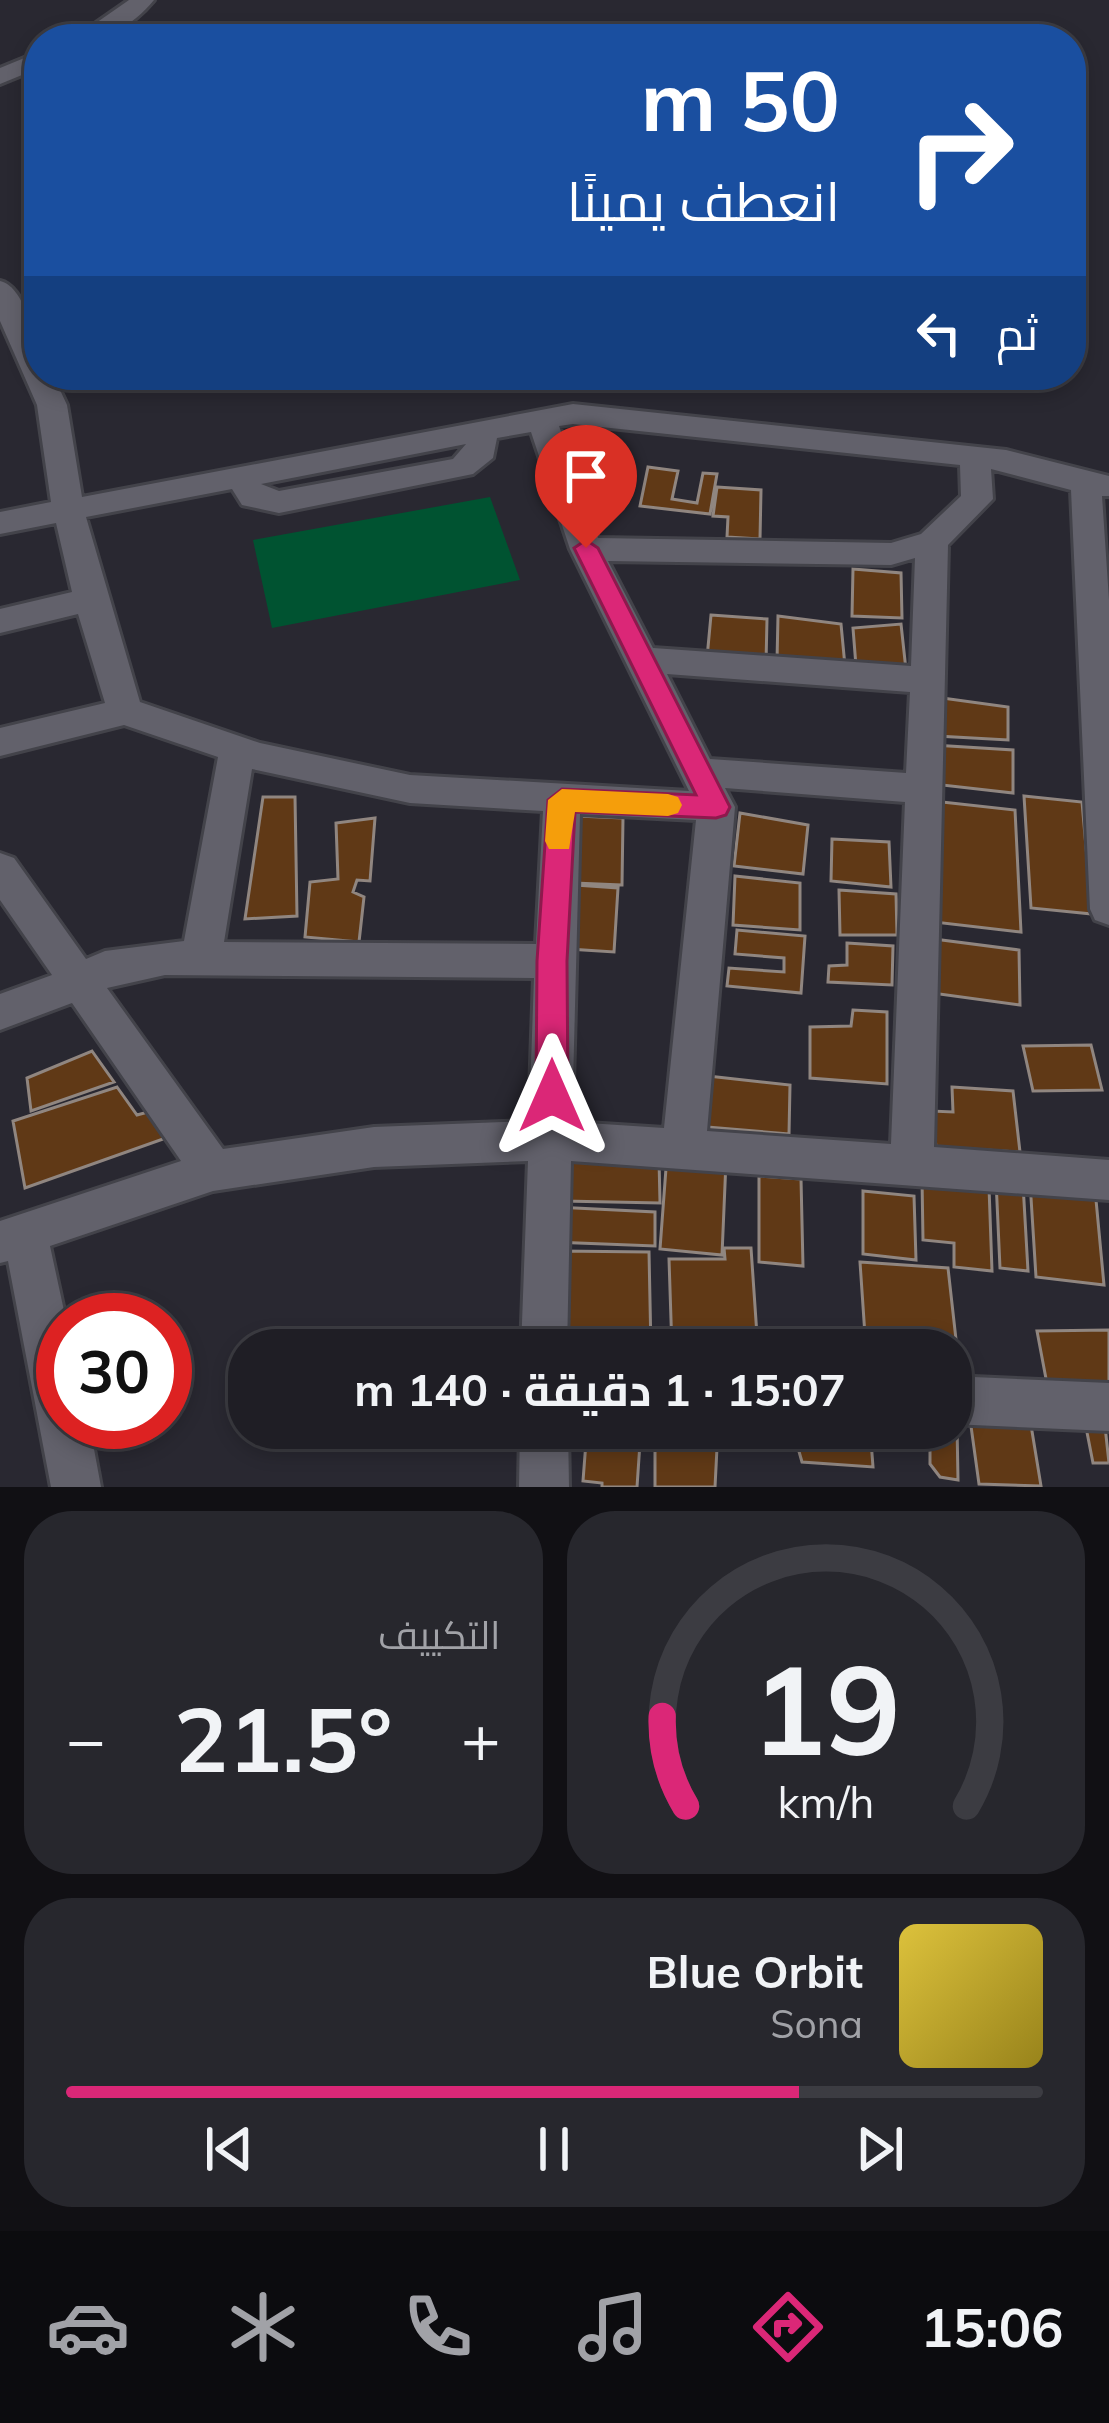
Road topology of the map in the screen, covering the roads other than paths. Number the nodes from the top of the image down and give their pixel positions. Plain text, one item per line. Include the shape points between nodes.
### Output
1 (143, 0) edge
2 (114, 24) edge
3 (0, 289) edge
4 (24, 343) edge
5 (45, 390) edge
6 (542, 420) junction
7 (975, 457) junction
8 (1098, 485) edge
9 (68, 508) junction
10 (0, 523) edge
11 (932, 542) junction
12 (586, 548) junction
13 (90, 599) junction
14 (0, 621) edge
15 (643, 660) junction
16 (927, 680) junction
17 (125, 711) junction
18 (0, 742) edge
19 (237, 750) junction
20 (700, 772) junction
21 (922, 789) junction
22 (562, 800) junction
23 (716, 807) junction
24 (0, 869) edge
25 (1109, 909) edge
26 (201, 959) junction
27 (552, 961) junction
28 (82, 982) junction
29 (0, 1012) edge
30 (552, 1140) junction
31 (684, 1149) junction
32 (911, 1164) junction
33 (213, 1171) junction
34 (1109, 1180) edge
35 (12, 1238) edge
36 (36, 1321) edge
37 (545, 1329) edge
38 (972, 1401) edge
39 (1109, 1407) edge
40 (69, 1449) edge
41 (544, 1449) edge
42 (76, 1487) edge
43 (544, 1487) edge

1 - 2 street
3 - 4 street
5 - 9 street
6 - 7 street via 573,414
6 - 9 street via 481,431 482,451 462,467 302,497 258,500 240,476
6 - 12 street
7 - 8 street
7 - 11 street via 977,500
8 - 25 street
9 - 10 street
9 - 13 street
11 - 12 street via 891,554
11 - 16 street
12 - 15 street
13 - 14 street
13 - 17 street
15 - 16 street
15 - 20 street
16 - 21 street
17 - 18 street
17 - 19 street
19 - 22 street via 410,789
19 - 26 street
20 - 21 street
20 - 23 street
21 - 32 street
22 - 23 street
22 - 27 street
23 - 31 street
24 - 28 street
26 - 27 street
26 - 28 street via 105,968
27 - 30 street
28 - 29 street
28 - 33 street
30 - 31 street
30 - 33 street via 374,1147
30 - 37 street
31 - 32 street
32 - 34 street
33 - 35 street
35 - 36 street
38 - 39 street
40 - 42 street
41 - 43 street

